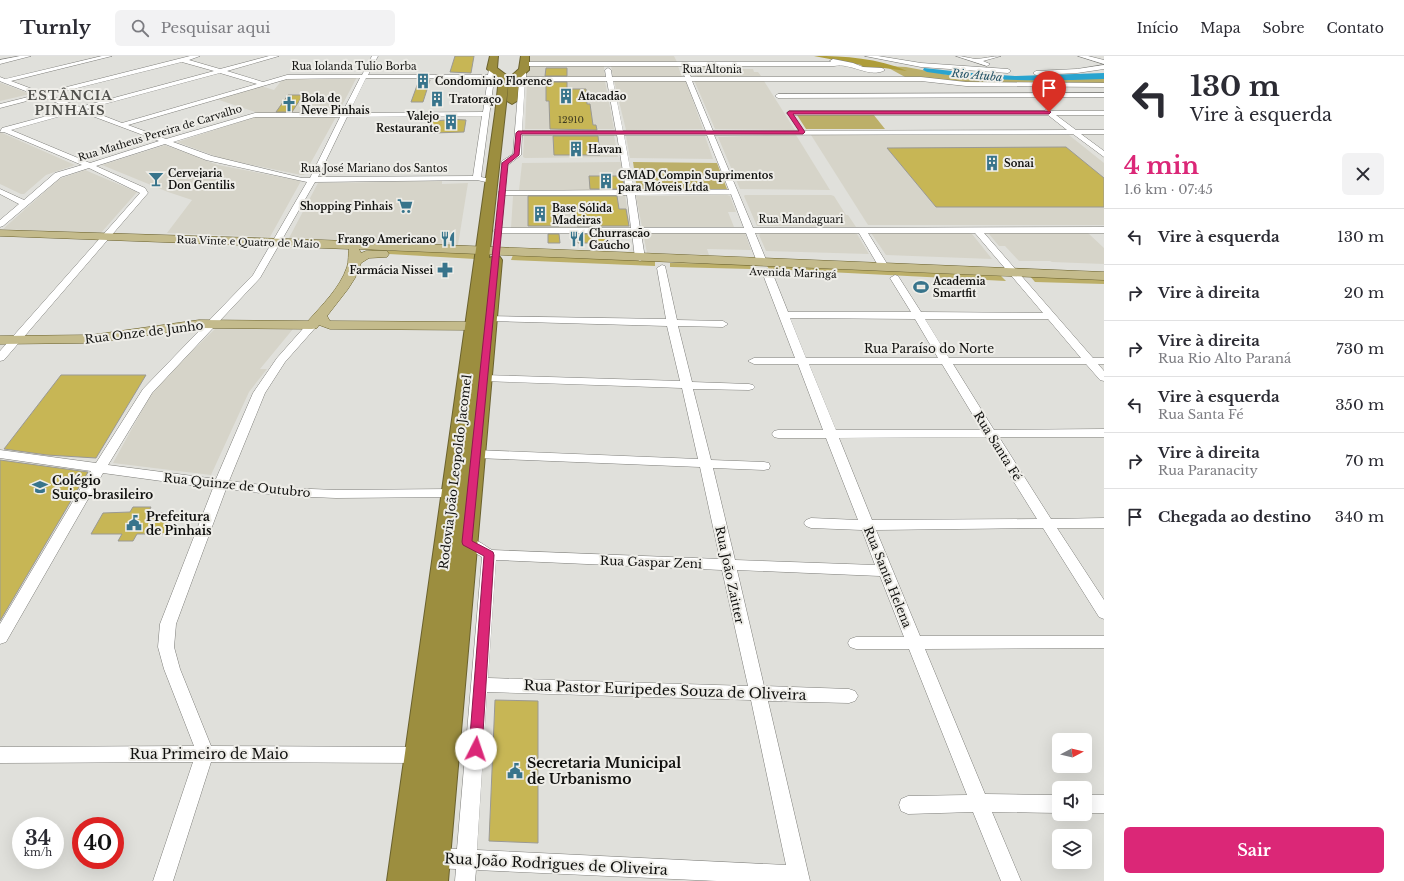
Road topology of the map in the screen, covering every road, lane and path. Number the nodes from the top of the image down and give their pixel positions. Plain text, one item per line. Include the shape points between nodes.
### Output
1 (28, 56) edge
2 (109, 56) edge
3 (170, 56) edge
4 (188, 56) edge
5 (196, 56) edge
6 (276, 56) edge
7 (375, 56) edge
8 (494, 56) edge
9 (679, 56) edge
10 (754, 56) edge
11 (868, 56) edge
12 (908, 56) edge
13 (960, 56) edge
14 (998, 56) edge
15 (1081, 56) edge
16 (814, 57) dead end
17 (917, 58) dead end
18 (180, 59) junction
19 (975, 61) junction
20 (0, 62) edge
21 (1104, 62) edge
22 (608, 64) junction
23 (682, 64) junction
24 (1104, 67) edge
25 (221, 71) junction
26 (519, 71) edge
27 (1036, 72) dead end
28 (491, 73) junction
29 (365, 76) junction
30 (847, 77) junction
31 (609, 79) junction
32 (688, 79) junction
33 (901, 79) junction
34 (925, 79) junction
35 (2, 80) edge
36 (261, 83) junction
37 (1012, 85) junction
38 (1095, 85) junction
39 (1104, 85) edge
40 (773, 88) junction
41 (1104, 91) edge
42 (39, 95) junction
43 (943, 95) junction
44 (1026, 95) junction
45 (1104, 95) edge
46 (866, 101) dead end
47 (0, 104) edge
48 (872, 107) dead end
49 (79, 109) junction
50 (1049, 112) junction
51 (1104, 112) edge
52 (877, 113) junction
53 (963, 113) junction
54 (486, 114) junction
55 (344, 115) junction
56 (794, 119) dead end
57 (121, 125) junction
58 (798, 126) dead end
59 (2, 130) edge
60 (803, 132) junction
61 (895, 132) junction
62 (985, 132) junction
63 (1074, 132) junction
64 (1104, 132) edge
65 (518, 133) junction
66 (619, 133) junction
67 (710, 133) junction
68 (164, 141) junction
69 (1104, 155) edge
70 (505, 163) junction
71 (89, 165) junction
72 (477, 178) junction
73 (313, 179) junction
74 (492, 182) junction
75 (0, 191) edge
76 (734, 192) junction
77 (502, 193) junction
78 (631, 193) junction
79 (24, 203) junction
80 (0, 224) edge
81 (637, 230) junction
82 (749, 230) junction
83 (862, 230) junction
84 (978, 230) junction
85 (1104, 230) edge
86 (498, 231) junction
87 (0, 234) edge
88 (105, 237) junction
89 (277, 243) junction
90 (344, 245) junction
91 (489, 257) junction
92 (640, 258) junction
93 (355, 261) junction
94 (661, 264) junction
95 (884, 267) junction
96 (765, 269) junction
97 (1014, 273) junction
98 (1104, 276) edge
99 (896, 278) junction
100 (1024, 284) junction
101 (1104, 287) edge
102 (784, 315) junction
103 (918, 316) junction
104 (1051, 316) junction
105 (316, 320) junction
106 (481, 322) junction
107 (672, 323) junction
108 (211, 324) junction
109 (723, 324) dead end
110 (0, 340) edge
111 (16, 340) junction
112 (0, 358) edge
113 (754, 361) dead end
114 (945, 361) junction
115 (1090, 361) junction
116 (1104, 361) edge
117 (803, 362) junction
118 (483, 378) junction
119 (1104, 378) edge
120 (686, 385) junction
121 (750, 387) dead end
122 (831, 433) junction
123 (990, 433) junction
124 (1104, 433) edge
125 (778, 434) dead end
126 (0, 454) edge
127 (476, 454) junction
128 (706, 465) junction
129 (764, 466) dead end
130 (101, 468) junction
131 (221, 484) junction
132 (462, 493) junction
133 (811, 523) dead end
134 (1047, 523) junction
135 (1104, 523) edge
136 (867, 525) junction
137 (467, 542) junction
138 (489, 555) junction
139 (728, 565) junction
140 (885, 571) junction
141 (1104, 613) edge
142 (0, 638) edge
143 (915, 642) junction
144 (1104, 642) edge
145 (856, 643) dead end
146 (480, 685) junction
147 (756, 692) junction
148 (848, 696) dead end
149 (205, 754) junction
150 (0, 755) edge
151 (419, 755) junction
152 (980, 803) junction
153 (1052, 804) edge
154 (1092, 804) edge
155 (1104, 804) edge
156 (908, 805) dead end
157 (467, 858) junction
158 (433, 870) edge
159 (799, 878) edge
160 (163, 881) edge
161 (403, 881) edge
162 (465, 881) edge
163 (1011, 881) edge

1 - 20 street
2 - 35 street
3 - 18 street
4 - 18 street
5 - 18 street
6 - 25 street
7 - 29 street
8 - 28 highway
9 - 23 street, Rua Santa Helena
10 - 40 street
11 - 19 street via 921,65 1008,71
12 - 17 street
13 - 19 street
14 - 19 street
15 - 21 street
16 - 30 street
18 - 25 street
18 - 42 street
22 - 23 street
22 - 26 street
22 - 31 street
23 - 32 street, Rua Santa Helena
23 - 40 street
24 - 27 street via 1077,71
25 - 36 street
25 - 49 street
26 - 28 highway
26 - 31 street, Rua Altonia
26 - 65 street
26 - 70 highway, Rodovia João Leopoldo Jacomel
26 - 74 highway, Rodovia João Leopoldo Jacomel
28 - 29 street, Rua Iolanda Tulio Borba
28 - 54 street
29 - 36 street, Rua Iolanda Tulio Borba via 292,76
29 - 55 street
30 - 33 street, Rua Altonia
30 - 33 street via 851,64 862,69 891,71
30 - 40 street
30 - 40 street, Rua Altonia
30 - 40 street
30 - 43 street
30 - 46 street
31 - 32 street, Rua Altonia
31 - 66 street
32 - 40 street, Rua Altonia
32 - 67 street, Rua Santa Helena
33 - 34 street, Rua Altonia
34 - 37 street, Rua Altonia via 966,84
34 - 43 street
35 - 42 street, Rua José Mariano dos Santos
36 - 57 street, Rua Iolanda Tulio Borba
37 - 38 street, Rua Altonia
37 - 44 street
38 - 39 street, Rua Altonia
38 - 41 street
40 - 52 street
40 - 56 street
42 - 47 street
42 - 49 street, Rua José Mariano dos Santos
43 - 44 street
43 - 53 street
44 - 45 street
44 - 50 street
48 - 52 street
49 - 57 street, Rua José Mariano dos Santos
49 - 59 street
50 - 51 street
50 - 53 street
50 - 63 street
52 - 53 street
52 - 61 street
53 - 62 street
54 - 55 street, Rua Matheus Pereira de Carvalho
54 - 72 street
55 - 68 street, Rua Matheus Pereira de Carvalho via 255,115
55 - 73 street
57 - 68 street, Rua José Mariano dos Santos
58 - 60 street
59 - 71 street
60 - 61 street
60 - 67 street
61 - 62 street
62 - 63 street
63 - 64 street
63 - 69 street
65 - 66 street
65 - 70 street via 517,155
66 - 67 street
66 - 78 street
67 - 76 street, Rua Santa Helena
68 - 71 street, Rua Matheus Pereira de Carvalho
68 - 73 street, Rua José Mariano dos Santos via 209,158 243,167 302,180
70 - 77 highway, Rodovia João Leopoldo Jacomel
71 - 79 street, Rua Matheus Pereira de Carvalho via 58,175
71 - 88 street via 144,193
72 - 73 street, Rua José Mariano dos Santos
72 - 74 street, Rua José Mariano dos Santos
73 - 89 street
74 - 91 highway, Rodovia João Leopoldo Jacomel
75 - 79 street
76 - 78 street
76 - 82 street, Rua Santa Helena
77 - 78 street
77 - 86 highway, Rodovia João Leopoldo Jacomel
78 - 81 street
79 - 80 street
81 - 82 street, Rua Mandaguari
81 - 86 street, Rua Mandaguari
81 - 92 street
82 - 83 street, Rua Mandaguari
82 - 96 street, Rua Santa Helena
83 - 84 street, Rua Mandaguari
83 - 95 street
84 - 85 street, Rua Mandaguari
84 - 97 street
86 - 91 highway, Rodovia João Leopoldo Jacomel
87 - 88 main road, Rua Vinte e Quatro de Maio
88 - 89 main road, Rua Vinte e Quatro de Maio
88 - 111 street
89 - 90 main road, Rua Vinte e Quatro de Maio
89 - 108 street via 257,276
90 - 91 main road, Rua Vinte e Quatro de Maio
90 - 93 main road via 354,249
91 - 92 main road, Avenida Maringá
91 - 93 main road via 374,254
91 - 94 main road, Avenida Maringá
91 - 106 highway, Rodovia João Leopoldo Jacomel
92 - 94 main road, Avenida Maringá
93 - 105 main road via 341,291
94 - 96 main road, Avenida Maringá
94 - 107 street, Rua João Zaitter
95 - 96 main road, Avenida Maringá
95 - 97 main road, Avenida Maringá
96 - 99 main road, Avenida Maringá
96 - 102 street, Rua Santa Helena
97 - 98 main road, Avenida Maringá
97 - 100 street
99 - 100 main road, Avenida Maringá
99 - 103 street, Rua Santa Fé
100 - 101 main road, Avenida Maringá
100 - 104 street
102 - 103 street
102 - 117 street, Rua Santa Helena
103 - 104 street
103 - 114 street, Rua Santa Fé
104 - 115 street
105 - 106 main road, Rua Onze de Junho via 330,325
105 - 108 main road, Rua Onze de Junho
105 - 131 street via 281,360 259,393
106 - 107 street
106 - 118 highway, Rodovia João Leopoldo Jacomel
106 - 132 highway, Rodovia João Leopoldo Jacomel
107 - 109 street
107 - 120 street, Rua João Zaitter
108 - 111 main road, Rua Onze de Junho via 91,339
108 - 130 street via 147,391
110 - 111 main road, Rua Onze de Junho
111 - 112 street
113 - 117 street, Rua Paraíso do Norte
114 - 115 street, Rua Paraíso do Norte
114 - 117 street, Rua Paraíso do Norte
114 - 123 street, Rua Santa Fé
115 - 116 street, Rua Paraíso do Norte
115 - 119 street
117 - 122 street, Rua Santa Helena
118 - 120 street
118 - 127 highway, Rodovia João Leopoldo Jacomel
120 - 121 street
120 - 128 street, Rua João Zaitter
122 - 123 street
122 - 125 street
122 - 136 street, Rua Santa Helena
123 - 124 street
123 - 134 street, Rua Santa Fé
126 - 130 street, Rua Quinze de Outubro
127 - 128 street
127 - 132 highway, Rodovia João Leopoldo Jacomel
128 - 129 street
128 - 139 street, Rua João Zaitter
130 - 131 street, Rua Quinze de Outubro
130 - 142 street
131 - 132 street, Rua Quinze de Outubro via 301,493
131 - 149 street via 168,624 166,647
132 - 137 highway, Rodovia João Leopoldo Jacomel
132 - 151 highway, Rodovia João Leopoldo Jacomel
133 - 136 street
134 - 135 street
134 - 136 street
134 - 141 street, Rua Santa Fé
136 - 140 street, Rua Santa Helena
137 - 138 street
137 - 158 highway, Rodovia João Leopoldo Jacomel
138 - 139 street, Rua Gaspar Zeni
138 - 146 street
139 - 140 street, Rua Gaspar Zeni
139 - 147 street, Rua João Zaitter
140 - 143 street, Rua Santa Helena
143 - 144 street
143 - 145 street
143 - 152 street, Rua Santa Helena
146 - 147 street, Rua Pastor Euripedes Souza de Oliveira
146 - 157 street
147 - 148 street, Rua Pastor Euripedes Souza de Oliveira
147 - 159 street, Rua João Zaitter
149 - 150 street, Rua Primeiro de Maio
149 - 151 street, Rua Primeiro de Maio
149 - 160 street
151 - 161 highway, Rodovia João Leopoldo Jacomel
152 - 153 street
152 - 156 street
152 - 163 street, Rua Santa Helena
154 - 155 street
157 - 158 street, Rua João Rodrigues de Oliveira
157 - 159 street, Rua João Rodrigues de Oliveira
157 - 162 street

